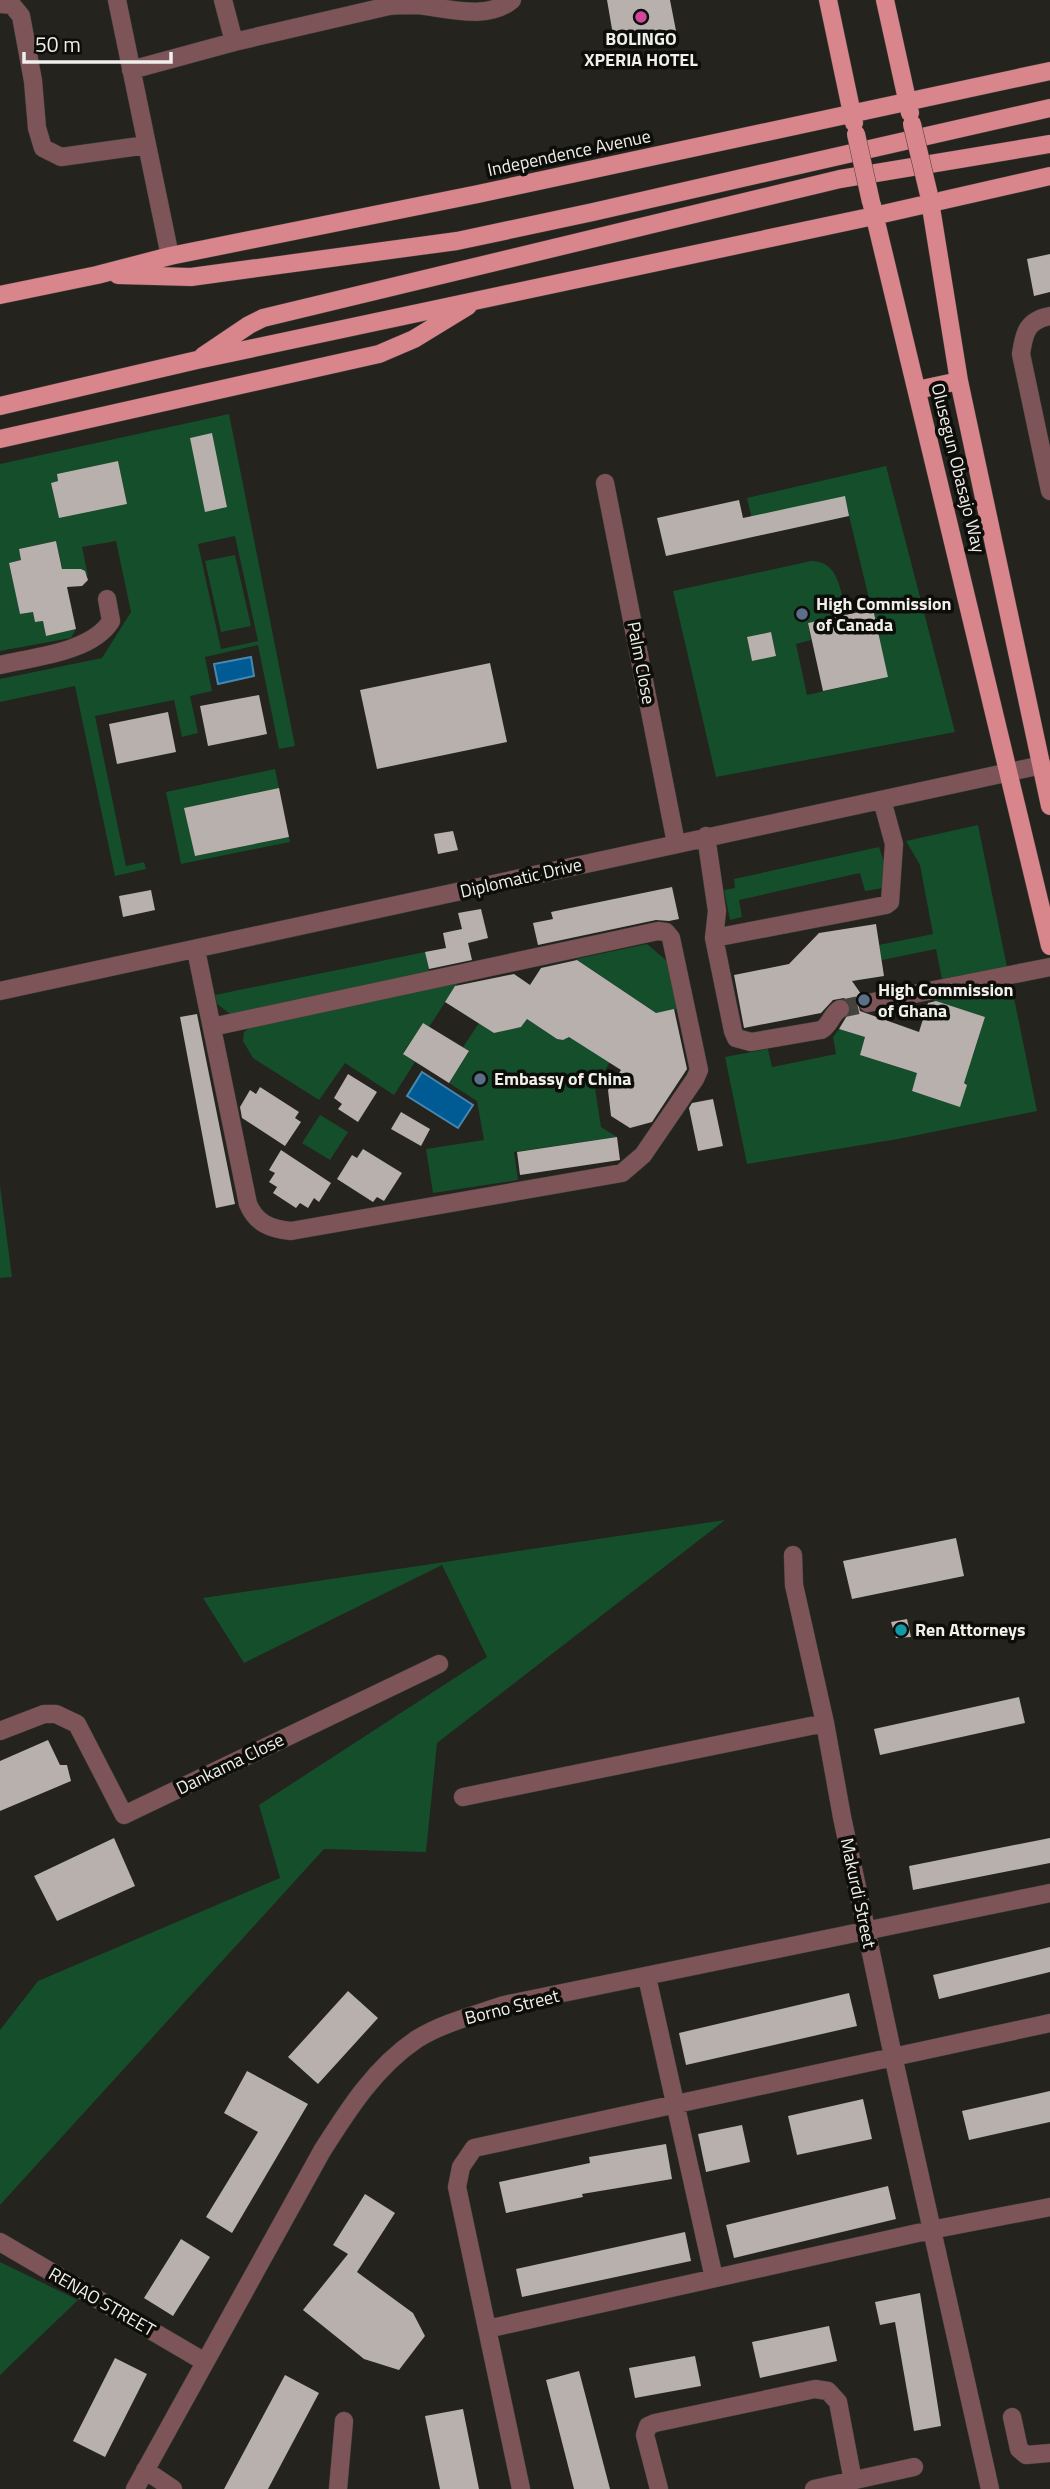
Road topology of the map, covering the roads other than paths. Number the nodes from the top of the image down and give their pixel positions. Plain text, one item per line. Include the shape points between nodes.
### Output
1 (117, 0) edge
2 (222, 0) edge
3 (512, 0) edge
4 (828, 0) edge
5 (885, 0) edge
6 (0, 4) edge
7 (234, 42) junction
8 (131, 70) junction
9 (1050, 71) edge
10 (907, 103) junction
11 (1050, 108) edge
12 (852, 114) junction
13 (1050, 144) edge
14 (147, 145) junction
15 (1050, 176) edge
16 (930, 198) junction
17 (873, 209) junction
18 (170, 256) junction
19 (97, 275) junction
20 (0, 295) edge
21 (482, 298) junction
22 (1050, 316) edge
23 (197, 360) junction
24 (959, 381) junction
25 (917, 390) junction
26 (0, 406) edge
27 (1042, 417) edge
28 (0, 439) edge
29 (605, 483) dead end
30 (1050, 491) edge
31 (107, 598) dead end
32 (0, 665) edge
33 (1044, 754) edge
34 (1009, 772) junction
35 (883, 800) junction
36 (1050, 806) edge
37 (706, 836) junction
38 (676, 843) junction
39 (714, 938) junction
40 (1050, 946) edge
41 (196, 950) junction
42 (1050, 967) edge
43 (0, 991) edge
44 (868, 1003) tunnel mouth
45 (840, 1009) tunnel mouth
46 (212, 1027) junction
47 (793, 1555) dead end
48 (439, 1664) dead end
49 (825, 1723) junction
50 (0, 1731) edge
51 (463, 1797) dead end
52 (1050, 1893) edge
53 (867, 1932) junction
54 (647, 1977) junction
55 (1050, 2023) edge
56 (893, 2056) junction
57 (675, 2103) junction
58 (1050, 2207) edge
59 (931, 2230) junction
60 (0, 2242) edge
61 (714, 2278) junction
62 (487, 2329) junction
63 (205, 2362) junction
64 (1012, 2417) dead end
65 (344, 2421) dead end
66 (1050, 2453) edge
67 (914, 2468) dead end
68 (145, 2470) junction
69 (853, 2481) junction
70 (135, 2489) edge
71 (173, 2489) edge
72 (338, 2489) edge
73 (521, 2489) edge
74 (659, 2489) edge
75 (814, 2489) edge
76 (990, 2489) edge

1 - 8 street
2 - 7 street
3 - 7 street via 472,12 389,6
4 - 12 main road, Olusegun Obasajo Way
5 - 10 main road, Olusegun Obasajo Way
6 - 14 street via 12,5 21,16 43,148 61,157
7 - 8 street
8 - 14 street
9 - 10 main road, Independence Avenue
10 - 12 main road, Independence Avenue
10 - 16 main road, Olusegun Obasajo Way, bridge
11 - 19 main road, Independence Avenue via 457,241 191,277
12 - 17 main road, Olusegun Obasajo Way, bridge
12 - 18 main road, Independence Avenue
13 - 23 main road via 840,179 264,318
14 - 18 street
15 - 16 main road
16 - 17 main road
16 - 24 main road, Olusegun Obasajo Way
17 - 21 main road
17 - 25 main road, Olusegun Obasajo Way
18 - 19 main road, Independence Avenue
19 - 20 main road, Independence Avenue
21 - 23 main road
21 - 28 main road via 414,340 379,354
22 - 27 street via 1029,324 1021,354
23 - 26 main road
24 - 25 main road
24 - 33 main road, Olusegun Obasajo Way
25 - 34 main road, Olusegun Obasajo Way
27 - 30 street
29 - 38 street, Palm Close
31 - 32 street via 111,621 100,635 75,647
33 - 34 street, Diplomatic Drive
33 - 36 main road, Olusegun Obasajo Way
34 - 35 street, Diplomatic Drive
34 - 40 main road, Olusegun Obasajo Way
35 - 37 street, Diplomatic Drive
35 - 39 street via 894,844 891,902
37 - 38 street, Diplomatic Drive
37 - 39 street via 717,911
38 - 41 street, Diplomatic Drive
39 - 45 street via 736,1038 751,1042 821,1030
41 - 43 street, Diplomatic Drive
41 - 46 street
42 - 44 street
46 - 46 street via 248,1204 264,1224 291,1231 622,1173 643,1155 699,1070 671,939 658,931
47 - 49 street, Makurdi Street via 794,1585
48 - 50 street, Dankama Close via 124,1815 77,1724 44,1714
49 - 51 street
49 - 53 street, Makurdi Street
52 - 53 street, Borno Street
53 - 54 street, Borno Street
53 - 56 street, Makurdi Street
54 - 57 street
54 - 63 street, Borno Street via 504,2005 455,2022 417,2040 383,2069 355,2099 322,2151
55 - 56 street
56 - 57 street
56 - 59 street, Makurdi Street
57 - 61 street
57 - 62 street via 474,2148 461,2166 457,2187
58 - 59 street
59 - 61 street
59 - 76 street, Makurdi Street
60 - 63 street, RENAO STREET
61 - 62 street
62 - 73 street
63 - 68 street, Borno Street
64 - 66 street via 1019,2449 1026,2455
65 - 72 street
67 - 69 street
68 - 70 street, Borno Street
68 - 71 street
69 - 74 street via 838,2402 828,2391 815,2389 648,2426 645,2435
69 - 75 street

